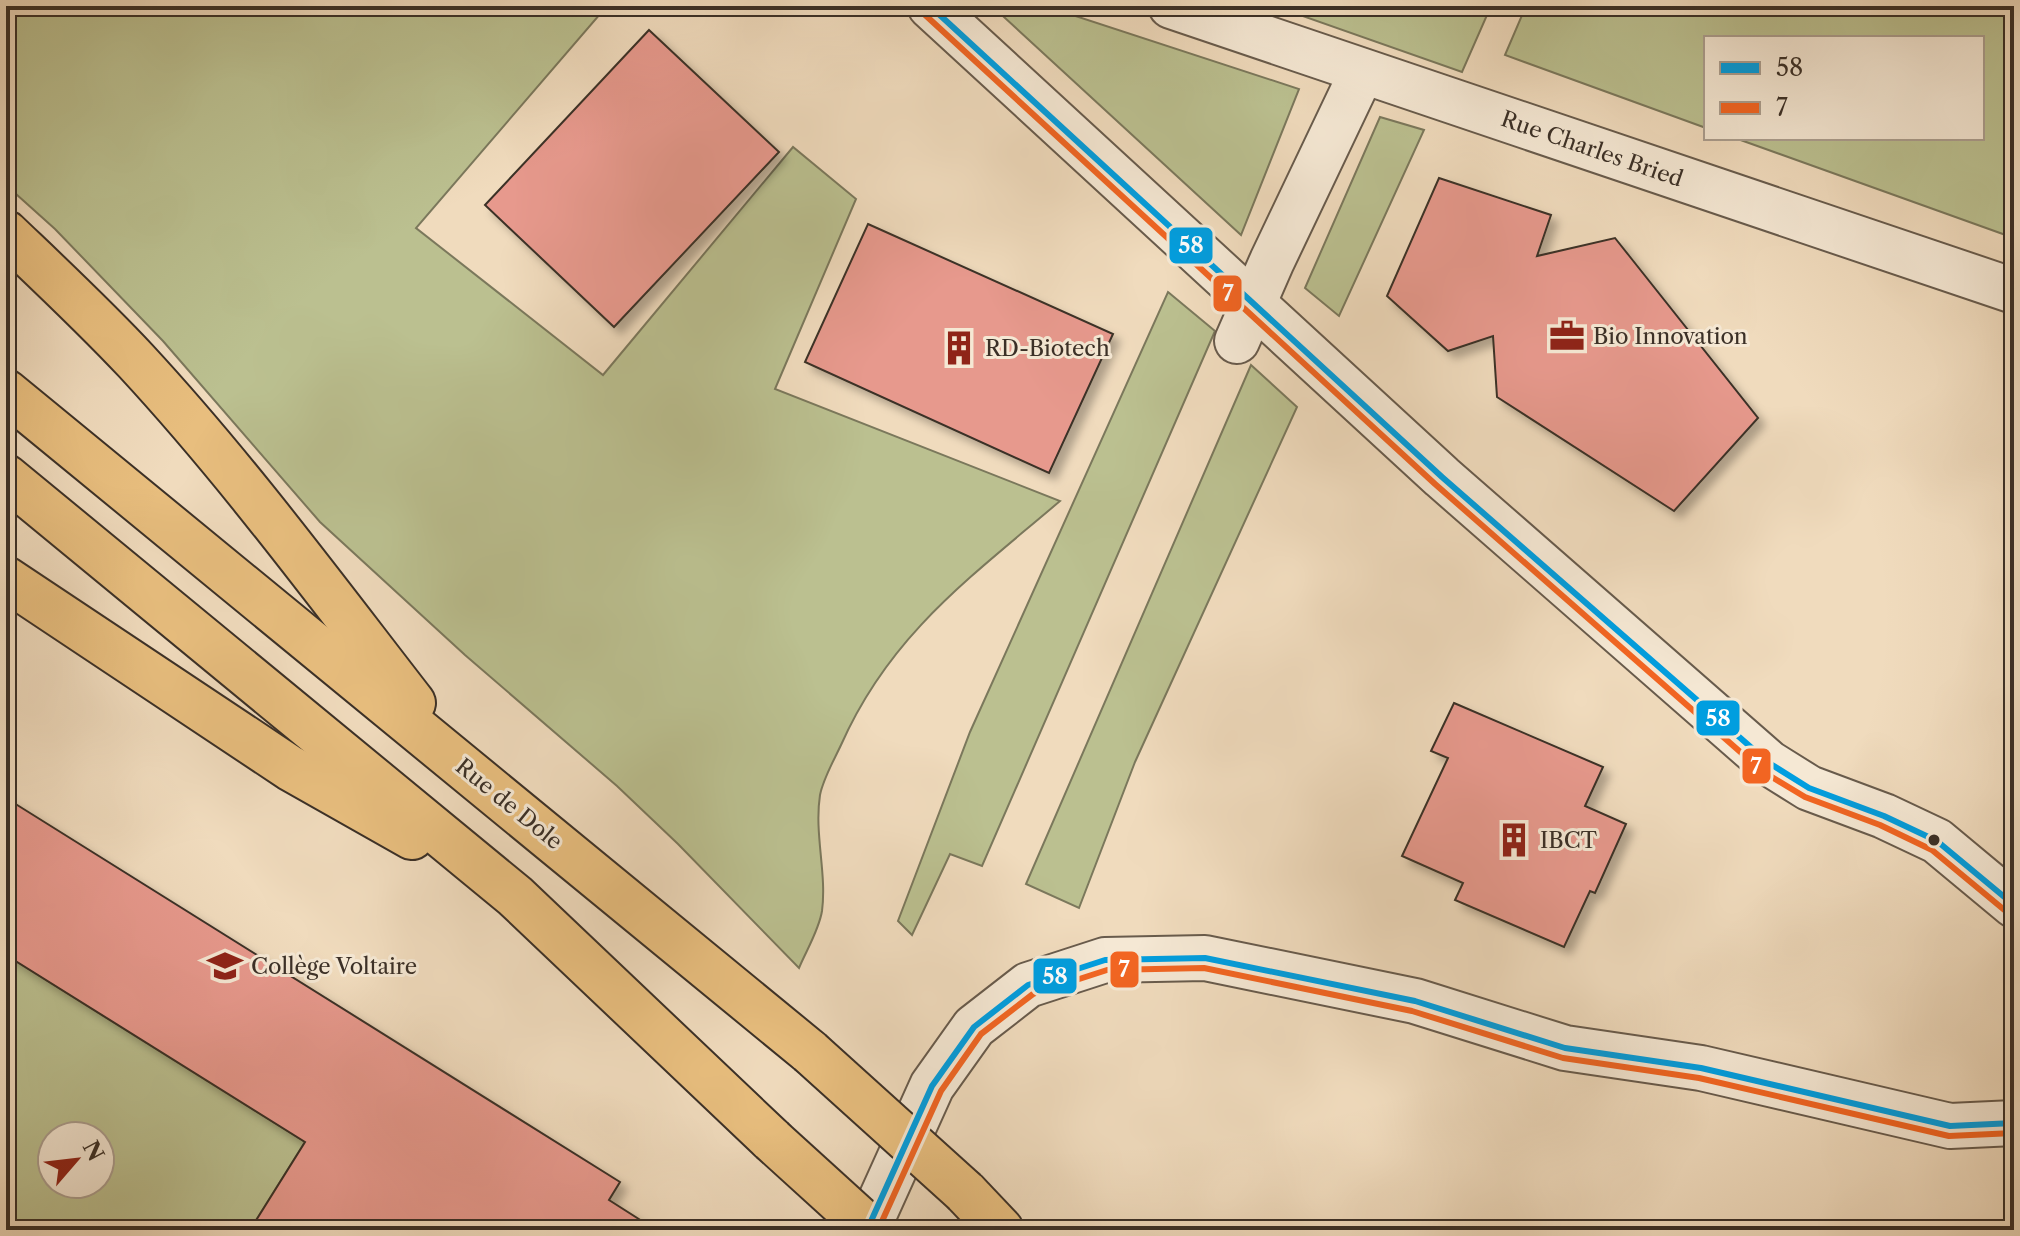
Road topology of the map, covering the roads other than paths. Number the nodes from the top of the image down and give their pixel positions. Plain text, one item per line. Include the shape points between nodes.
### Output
1 (930, 6) edge
2 (1171, 6) edge
3 (1362, 72) junction
4 (6, 233) edge
5 (2014, 291) edge
6 (1245, 323) junction
7 (6, 392) edge
8 (6, 477) edge
9 (6, 579) edge
10 (458, 762) junction
11 (515, 896) junction
12 (2014, 905) edge
13 (2014, 1123) edge
14 (869, 1230) edge
15 (1001, 1230) edge

1 - 6 street
2 - 3 street, Rue Charles Bried
3 - 5 street, Rue Charles Bried
3 - 6 street
4 - 10 main road via 138,363 238,479
6 - 12 street via 1442,477 1769,763 1809,788 1937,841
7 - 10 main road, Rue de Dole
8 - 11 main road
9 - 11 main road via 290,768
10 - 15 main road, Rue de Dole, bridge via 810,1052
11 - 14 main road, bridge
13 - 14 street via 1950,1126 1701,1068 1565,1048 1415,1001 1205,958 1105,960 1028,985 974,1027 932,1086

